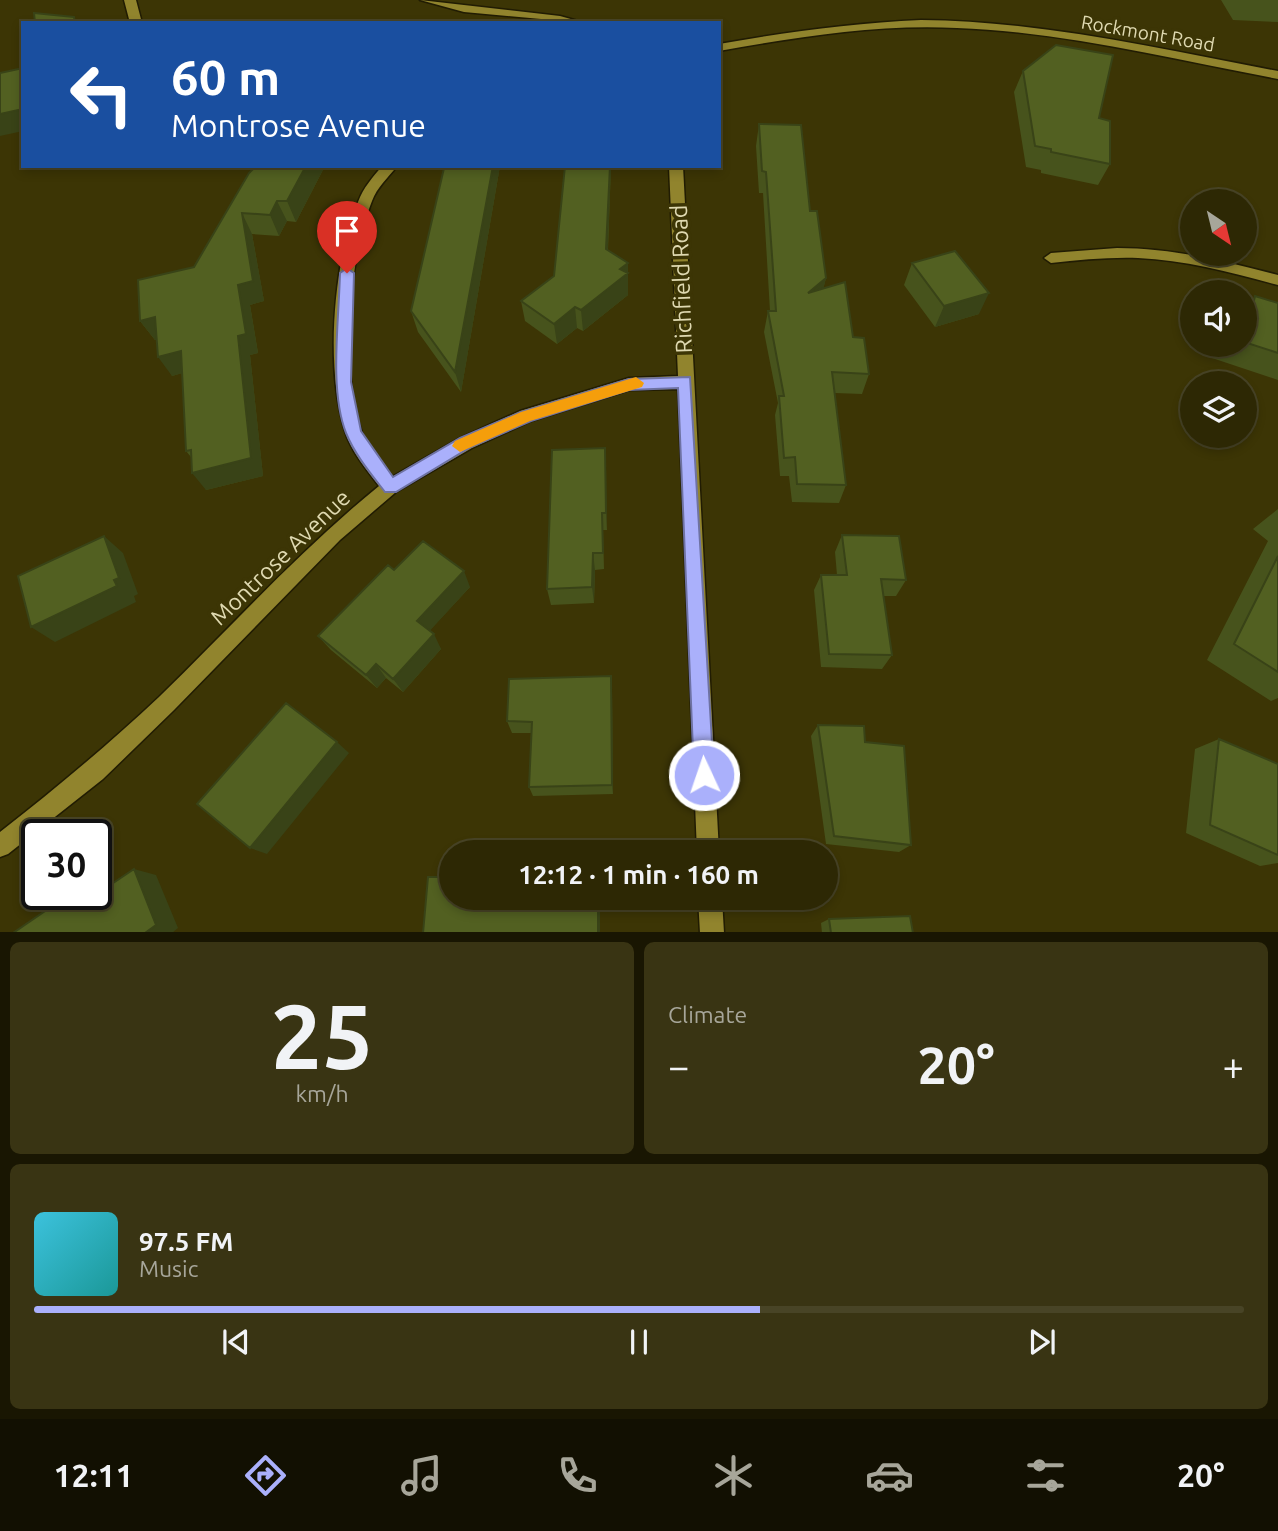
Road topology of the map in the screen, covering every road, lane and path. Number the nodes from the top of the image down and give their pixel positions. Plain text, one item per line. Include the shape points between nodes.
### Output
1 (130, 0) edge
2 (426, 0) edge
3 (135, 21) edge
4 (570, 21) edge
5 (721, 48) edge
6 (1278, 75) edge
7 (388, 168) edge
8 (676, 168) edge
9 (1051, 258) dead end
10 (1278, 279) edge
11 (685, 382) junction
12 (390, 487) junction
13 (707, 840) edge
14 (0, 846) edge
15 (711, 910) edge
16 (712, 932) edge

1 - 3 street
2 - 4 street
5 - 6 street, Rockmont Road via 869,26 987,26 1035,30
7 - 12 street via 370,190 353,240 345,304 344,382 353,432
8 - 11 street, Richfield Road
9 - 10 street via 1118,253 1166,256
11 - 12 street, Montrose Avenue via 629,384 526,416 466,443
11 - 13 street, Richfield Road
12 - 14 street, Montrose Avenue via 333,534 95,771
15 - 16 street

